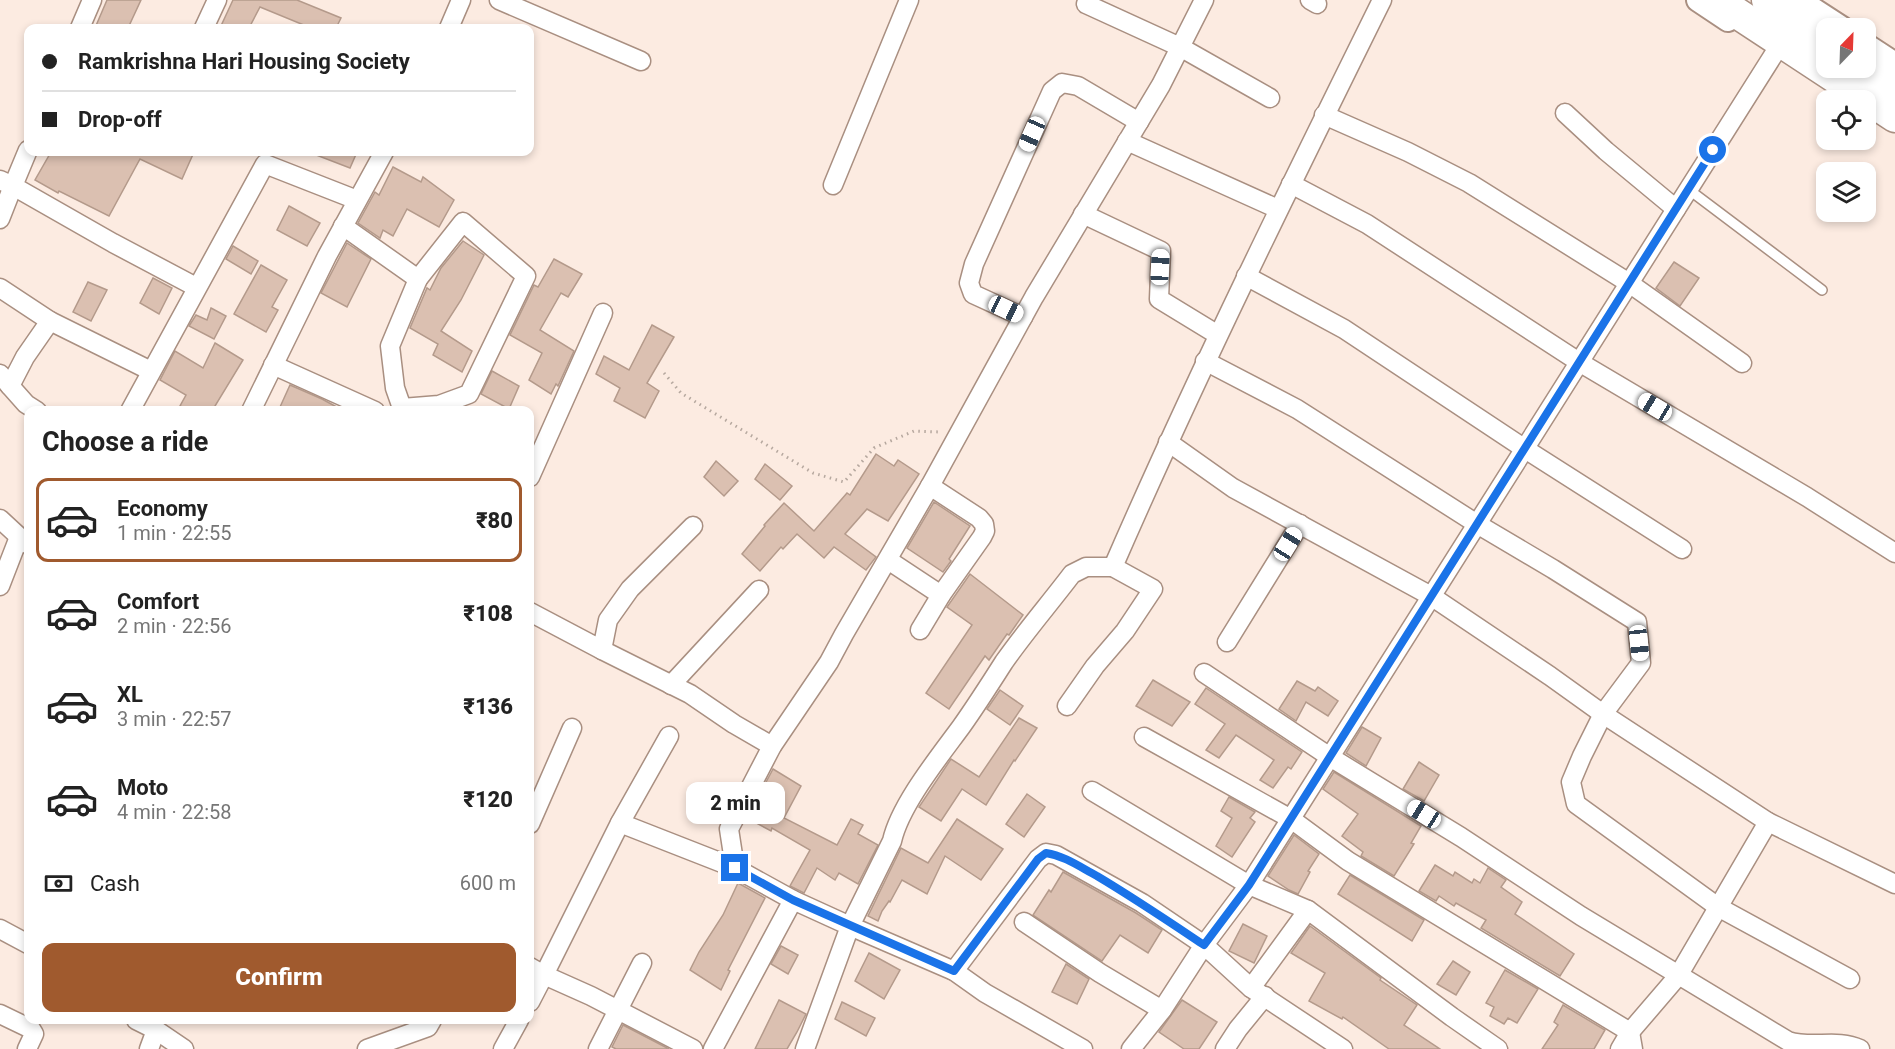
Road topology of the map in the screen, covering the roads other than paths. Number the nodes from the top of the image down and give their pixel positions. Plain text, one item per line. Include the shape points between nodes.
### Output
1 (92, 0) edge
2 (217, 0) edge
3 (461, 0) edge
4 (499, 0) edge
5 (909, 0) edge
6 (1089, 0) edge
7 (1204, 0) edge
8 (1382, 0) edge
9 (1698, 0) edge
10 (1717, 0) edge
11 (1767, 0) edge
12 (82, 24) edge
13 (206, 24) edge
14 (451, 24) edge
15 (1788, 28) edge
16 (1816, 28) edge
17 (1816, 37) edge
18 (1180, 46) junction
19 (1876, 52) edge
20 (641, 61) dead end
21 (1895, 64) edge
22 (1876, 74) edge
23 (1895, 86) edge
24 (1841, 90) edge
25 (1270, 98) dead end
26 (1565, 113) dead end
27 (1324, 115) junction
28 (1895, 117) edge
29 (1876, 118) edge
30 (1139, 122) junction
31 (1895, 130) edge
32 (1127, 141) junction
33 (24, 156) edge
34 (382, 156) edge
35 (7, 183) edge
36 (1291, 183) junction
37 (833, 184) dead end
38 (1688, 189) junction
39 (357, 200) junction
40 (1278, 209) junction
41 (1676, 209) junction
42 (1083, 214) junction
43 (0, 219) edge
44 (343, 226) junction
45 (1246, 276) junction
46 (418, 279) junction
47 (1629, 283) junction
48 (196, 287) junction
49 (0, 288) edge
50 (1822, 290) dead end
51 (603, 313) dead end
52 (1023, 317) junction
53 (50, 321) junction
54 (1218, 334) junction
55 (1205, 361) junction
56 (1579, 362) junction
57 (1742, 363) dead end
58 (273, 365) junction
59 (151, 371) junction
60 (5, 380) edge
61 (29, 406) edge
62 (133, 406) edge
63 (253, 406) edge
64 (364, 406) edge
65 (401, 406) edge
66 (432, 406) edge
67 (1168, 442) junction
68 (1525, 449) junction
69 (534, 468) edge
70 (930, 486) junction
71 (0, 519) edge
72 (1300, 524) junction
73 (1477, 524) junction
74 (693, 526) dead end
75 (24, 541) edge
76 (1682, 549) dead end
77 (1895, 553) edge
78 (888, 560) junction
79 (1113, 567) junction
80 (0, 586) edge
81 (759, 590) dead end
82 (941, 595) junction
83 (1431, 596) junction
84 (534, 614) edge
85 (920, 630) dead end
86 (1227, 642) dead end
87 (603, 650) junction
88 (1204, 673) dead end
89 (671, 685) junction
90 (1067, 706) dead end
91 (1603, 714) junction
92 (572, 728) dead end
93 (669, 736) dead end
94 (1144, 737) dead end
95 (771, 747) junction
96 (1330, 757) junction
97 (1092, 791) dead end
98 (534, 815) edge
99 (1291, 819) junction
100 (1768, 822) junction
101 (620, 823) junction
102 (735, 868) junction
103 (1895, 884) edge
104 (1249, 885) junction
105 (793, 900) junction
106 (1718, 908) junction
107 (1308, 910) junction
108 (1024, 922) dead end
109 (850, 926) junction
110 (1, 933) edge
111 (24, 942) edge
112 (1204, 945) junction
113 (642, 963) dead end
114 (537, 971) edge
115 (954, 971) junction
116 (1678, 976) junction
117 (1850, 980) dead end
118 (1258, 992) junction
119 (617, 1010) junction
120 (1162, 1010) junction
121 (0, 1014) edge
122 (144, 1024) edge
123 (430, 1024) edge
124 (517, 1024) edge
125 (156, 1030) junction
126 (1632, 1040) edge
127 (1334, 1047) edge
128 (27, 1049) edge
129 (149, 1049) edge
130 (184, 1049) edge
131 (367, 1049) edge
132 (503, 1049) edge
133 (598, 1049) edge
134 (693, 1049) edge
135 (713, 1049) edge
136 (805, 1049) edge
137 (1083, 1049) edge
138 (1131, 1049) edge
139 (1225, 1049) edge
140 (1498, 1049) edge
141 (1620, 1049) edge
142 (1860, 1049) edge

1 - 12 street
2 - 13 street
3 - 14 street
4 - 20 street
5 - 37 street
6 - 18 street via 1086,4
7 - 18 street
8 - 27 street
9 - 15 street
10 - 15 highway
11 - 15 highway
15 - 16 street
15 - 17 highway
15 - 24 street
15 - 28 highway
15 - 38 street
18 - 25 street
18 - 30 street
19 - 21 street
22 - 23 highway
26 - 41 street
27 - 36 street
27 - 47 street via 1469,183
29 - 31 street
30 - 32 street
30 - 52 street via 1078,86 1062,83 1052,91 969,283 973,294
32 - 40 street
32 - 42 street
33 - 35 street
34 - 39 street
35 - 43 street
35 - 48 street
36 - 40 street
36 - 56 street via 1367,224
38 - 41 street
38 - 50 lane
39 - 44 street
39 - 48 street via 265,164
40 - 45 street
41 - 47 street
42 - 52 street
42 - 54 street via 1161,251 1159,299
44 - 46 street
44 - 58 street
45 - 54 street
45 - 68 street via 1344,329
46 - 65 street via 390,346
46 - 66 street via 463,222 526,276 469,394
47 - 56 street
47 - 57 street
48 - 59 street
49 - 53 street
51 - 69 street
52 - 70 street
53 - 59 street
53 - 60 street
54 - 55 street
55 - 67 street
55 - 73 street via 1298,409
56 - 68 street
56 - 77 street
58 - 63 street
58 - 64 street
59 - 62 street
60 - 61 street
67 - 72 street via 1233,488
67 - 79 street
68 - 73 street
68 - 76 street
70 - 78 street
70 - 82 street via 979,518 985,531
71 - 75 street
72 - 83 street
72 - 86 street
73 - 83 street
73 - 91 street via 1637,622 1641,663
74 - 87 street via 630,589 608,620
75 - 80 street
78 - 82 street
78 - 95 street via 829,662
79 - 90 street via 1153,590
79 - 109 street via 1086,567 1072,574 1005,661 902,814
81 - 89 street
82 - 85 street
83 - 91 street
83 - 96 street
84 - 87 street
87 - 89 street
88 - 96 street
89 - 95 street
91 - 100 street
91 - 106 street via 1572,782 1576,804
92 - 98 street
93 - 101 street
94 - 99 street
95 - 102 street via 729,829
96 - 99 street
96 - 116 street
97 - 104 street
99 - 104 street
99 - 126 street via 1348,861
100 - 103 street
100 - 106 street
101 - 102 street
101 - 114 street
102 - 105 street
104 - 107 street
104 - 112 street
105 - 109 street
105 - 135 street
106 - 116 street
106 - 117 street
107 - 118 street
107 - 140 street
108 - 120 street
109 - 115 street
109 - 136 street
110 - 111 street
112 - 115 street via 1142,903 1069,861 1046,853
112 - 118 street
112 - 120 street
113 - 119 street
114 - 119 street
115 - 137 street
116 - 126 street
116 - 142 street via 1797,1046 1845,1044
118 - 127 street
118 - 139 street
119 - 133 street
119 - 134 street
120 - 138 street
121 - 128 street via 31,1029 34,1034
122 - 125 street
123 - 131 street
124 - 132 street
125 - 129 street
125 - 130 street
126 - 141 street

